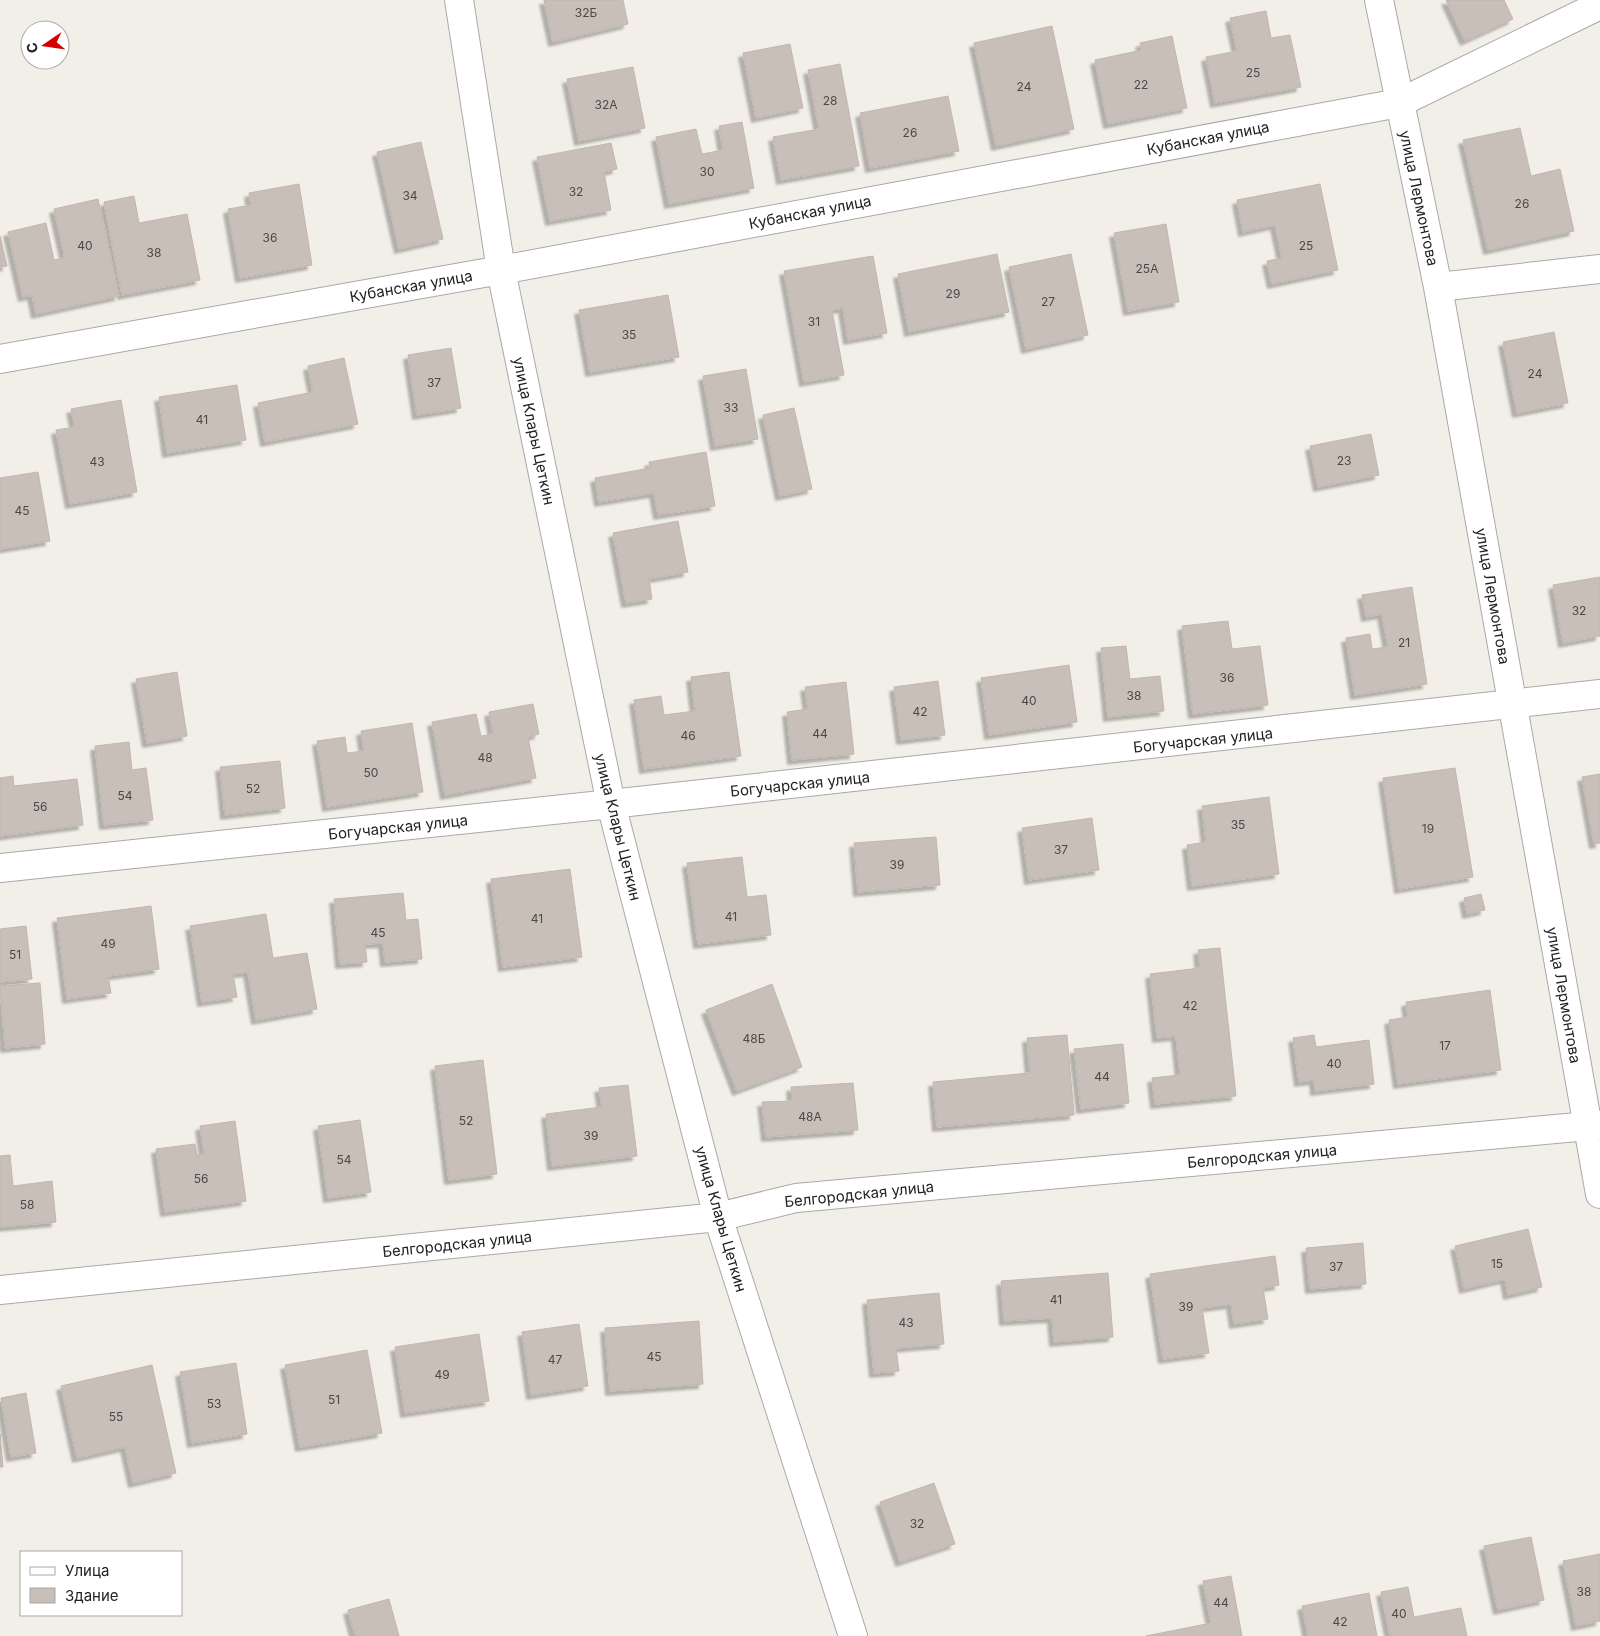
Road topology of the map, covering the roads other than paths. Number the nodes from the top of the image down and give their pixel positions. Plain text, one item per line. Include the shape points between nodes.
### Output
1 (459, 0) edge
2 (1379, 0) edge
3 (1600, 5) edge
4 (1399, 102) junction
5 (1600, 269) edge
6 (501, 270) junction
7 (1438, 287) junction
8 (0, 359) edge
9 (1600, 694) edge
10 (1513, 706) junction
11 (611, 804) junction
12 (0, 868) edge
13 (1594, 1126) edge
14 (1600, 1194) edge
15 (718, 1217) junction
16 (0, 1290) edge
17 (853, 1636) edge

1 - 6 street, улица Клары Цеткин
2 - 4 street, улица Лермонтова
3 - 4 street, Кубанская улица
4 - 6 street, Кубанская улица
4 - 7 street, улица Лермонтова
5 - 7 street
6 - 8 street, Кубанская улица
6 - 11 street, улица Клары Цеткин
7 - 10 street, улица Лермонтова
9 - 10 street, Богучарская улица
10 - 11 street, Богучарская улица
10 - 13 street, улица Лермонтова
11 - 12 street, Богучарская улица
11 - 15 street, улица Клары Цеткин
13 - 14 street, улица Лермонтова
13 - 15 street, Белгородская улица via 796,1198
15 - 16 street, Белгородская улица
15 - 17 street, улица Клары Цеткин

